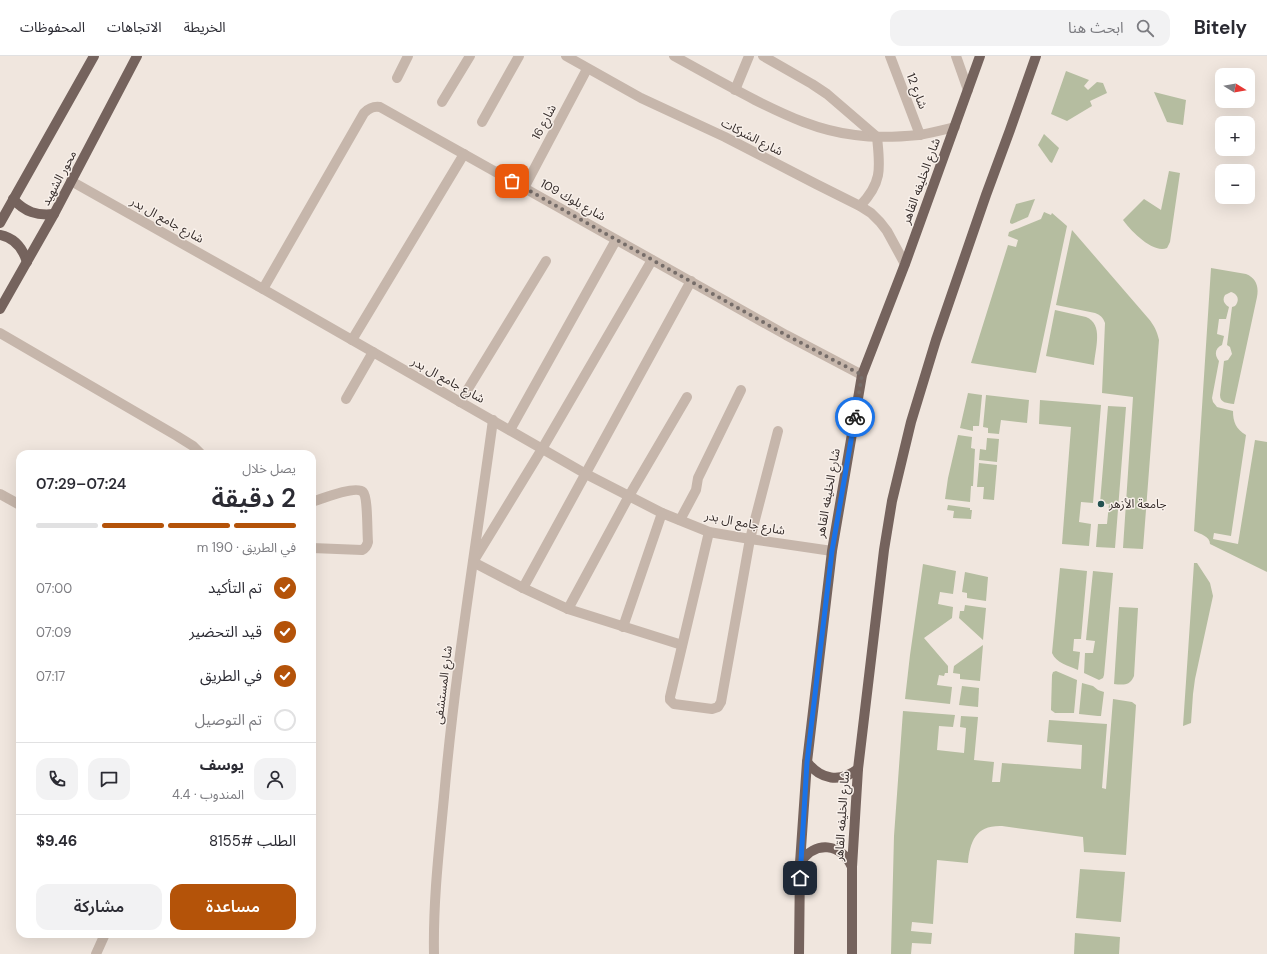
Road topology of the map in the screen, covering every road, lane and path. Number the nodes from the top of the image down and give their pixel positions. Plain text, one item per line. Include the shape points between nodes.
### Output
1 (94, 56) edge
2 (137, 56) edge
3 (408, 56) edge
4 (470, 56) edge
5 (519, 56) edge
6 (566, 56) edge
7 (674, 56) edge
8 (749, 56) edge
9 (763, 56) edge
10 (890, 56) edge
11 (956, 56) edge
12 (980, 56) edge
13 (1036, 56) edge
14 (588, 69) junction
15 (397, 78) dead end
16 (736, 90) junction
17 (968, 90) junction
18 (442, 102) dead end
19 (482, 122) dead end
20 (955, 127) junction
21 (920, 135) junction
22 (877, 137) junction
23 (464, 154) junction
24 (71, 181) junction
25 (524, 188) junction
26 (13, 198) junction
27 (860, 206) junction
28 (54, 214) junction
29 (0, 223) edge
30 (0, 235) edge
31 (616, 240) junction
32 (652, 260) junction
33 (546, 261) dead end
34 (28, 262) junction
35 (905, 264) junction
36 (691, 281) junction
37 (263, 289) junction
38 (0, 309) edge
39 (0, 333) edge
40 (352, 340) junction
41 (373, 352) junction
42 (862, 375) junction
43 (741, 390) dead end
44 (687, 397) dead end
45 (346, 399) dead end
46 (460, 402) junction
47 (494, 420) junction
48 (510, 430) junction
49 (778, 431) dead end
50 (542, 449) junction
51 (197, 450) edge
52 (586, 474) junction
53 (0, 494) edge
54 (629, 496) junction
55 (316, 501) edge
56 (16, 503) edge
57 (662, 513) junction
58 (680, 520) junction
59 (709, 532) junction
60 (750, 539) junction
61 (316, 548) edge
62 (832, 551) junction
63 (473, 562) junction
64 (523, 588) junction
65 (568, 609) junction
66 (623, 627) junction
67 (682, 646) junction
68 (807, 762) junction
69 (858, 769) junction
70 (800, 863) junction
71 (852, 867) junction
72 (103, 938) edge
73 (96, 954) edge
74 (434, 954) edge
75 (799, 954) edge
76 (852, 954) edge

1 - 26 main road
2 - 24 main road, محور الشهيد
3 - 15 street
4 - 18 street
5 - 19 street
6 - 14 street, شارع الشركات
7 - 16 street
8 - 16 street
9 - 22 street via 827,94
10 - 21 street, شارع 12
11 - 17 street
12 - 17 main road, شارع الخليفه القاهر
13 - 69 main road, شارع الخليفه القاهر via 936,340 911,422 885,543
14 - 25 street, شارع 16
14 - 27 street, شارع الشركات via 641,98 725,137
16 - 22 street via 784,115 815,127
17 - 20 main road, شارع الخليفه القاهر
20 - 21 street
20 - 35 main road, شارع الخليفه القاهر
21 - 22 street
22 - 27 street via 879,175 869,197
23 - 25 street, شارع بلوك 109
23 - 37 street, شارع بلوك 109 via 380,107 368,109
23 - 40 street
24 - 28 main road, محور الشهيد
24 - 37 street, شارع جامع ال بدر
25 - 31 street, شارع بلوك 109
26 - 28 main road via 32,213
26 - 29 main road
27 - 35 street, شارع الشركات via 871,213 888,231
28 - 34 main road, محور الشهيد
30 - 34 main road via 12,239 19,245
31 - 32 street, شارع بلوك 109
31 - 48 street
32 - 36 street, شارع بلوك 109
32 - 50 street
33 - 46 street
34 - 38 main road, محور الشهيد
35 - 42 main road, شارع الخليفه القاهر
36 - 42 street, شارع بلوك 109
36 - 52 street
37 - 40 street, شارع جامع ال بدر
39 - 51 street
40 - 41 street, شارع جامع ال بدر
41 - 45 street
41 - 46 street, شارع جامع ال بدر
42 - 62 main road, شارع الخليفه القاهر
43 - 58 street
44 - 54 street
46 - 47 street, شارع جامع ال بدر
47 - 48 street, شارع جامع ال بدر
47 - 63 street, شارع المستشفى
48 - 50 street, شارع جامع ال بدر
49 - 60 street
50 - 52 street, شارع جامع ال بدر
50 - 63 street
52 - 54 street, شارع جامع ال بدر
52 - 64 street
53 - 56 street
54 - 57 street, شارع جامع ال بدر
54 - 65 street
55 - 61 street via 352,490 363,492 366,499 368,542 362,550
57 - 58 street, شارع جامع ال بدر
57 - 66 street
58 - 59 street, شارع جامع ال بدر
59 - 60 street, شارع جامع ال بدر
59 - 67 street
60 - 62 street, شارع جامع ال بدر
60 - 67 street via 721,702 718,707 706,709 674,704 670,700
62 - 68 main road, شارع الخليفه القاهر
63 - 64 street
63 - 74 street, شارع المستشفى via 448,745 434,900
64 - 65 street
65 - 66 street
66 - 67 street
68 - 69 main road via 817,772 831,778 846,776
68 - 70 main road, شارع الخليفه القاهر
69 - 71 main road, شارع الخليفه القاهر
70 - 71 main road via 810,852 824,847 844,854
70 - 75 main road, شارع الخليفه القاهر
71 - 76 main road, شارع الخليفه القاهر
72 - 73 street

